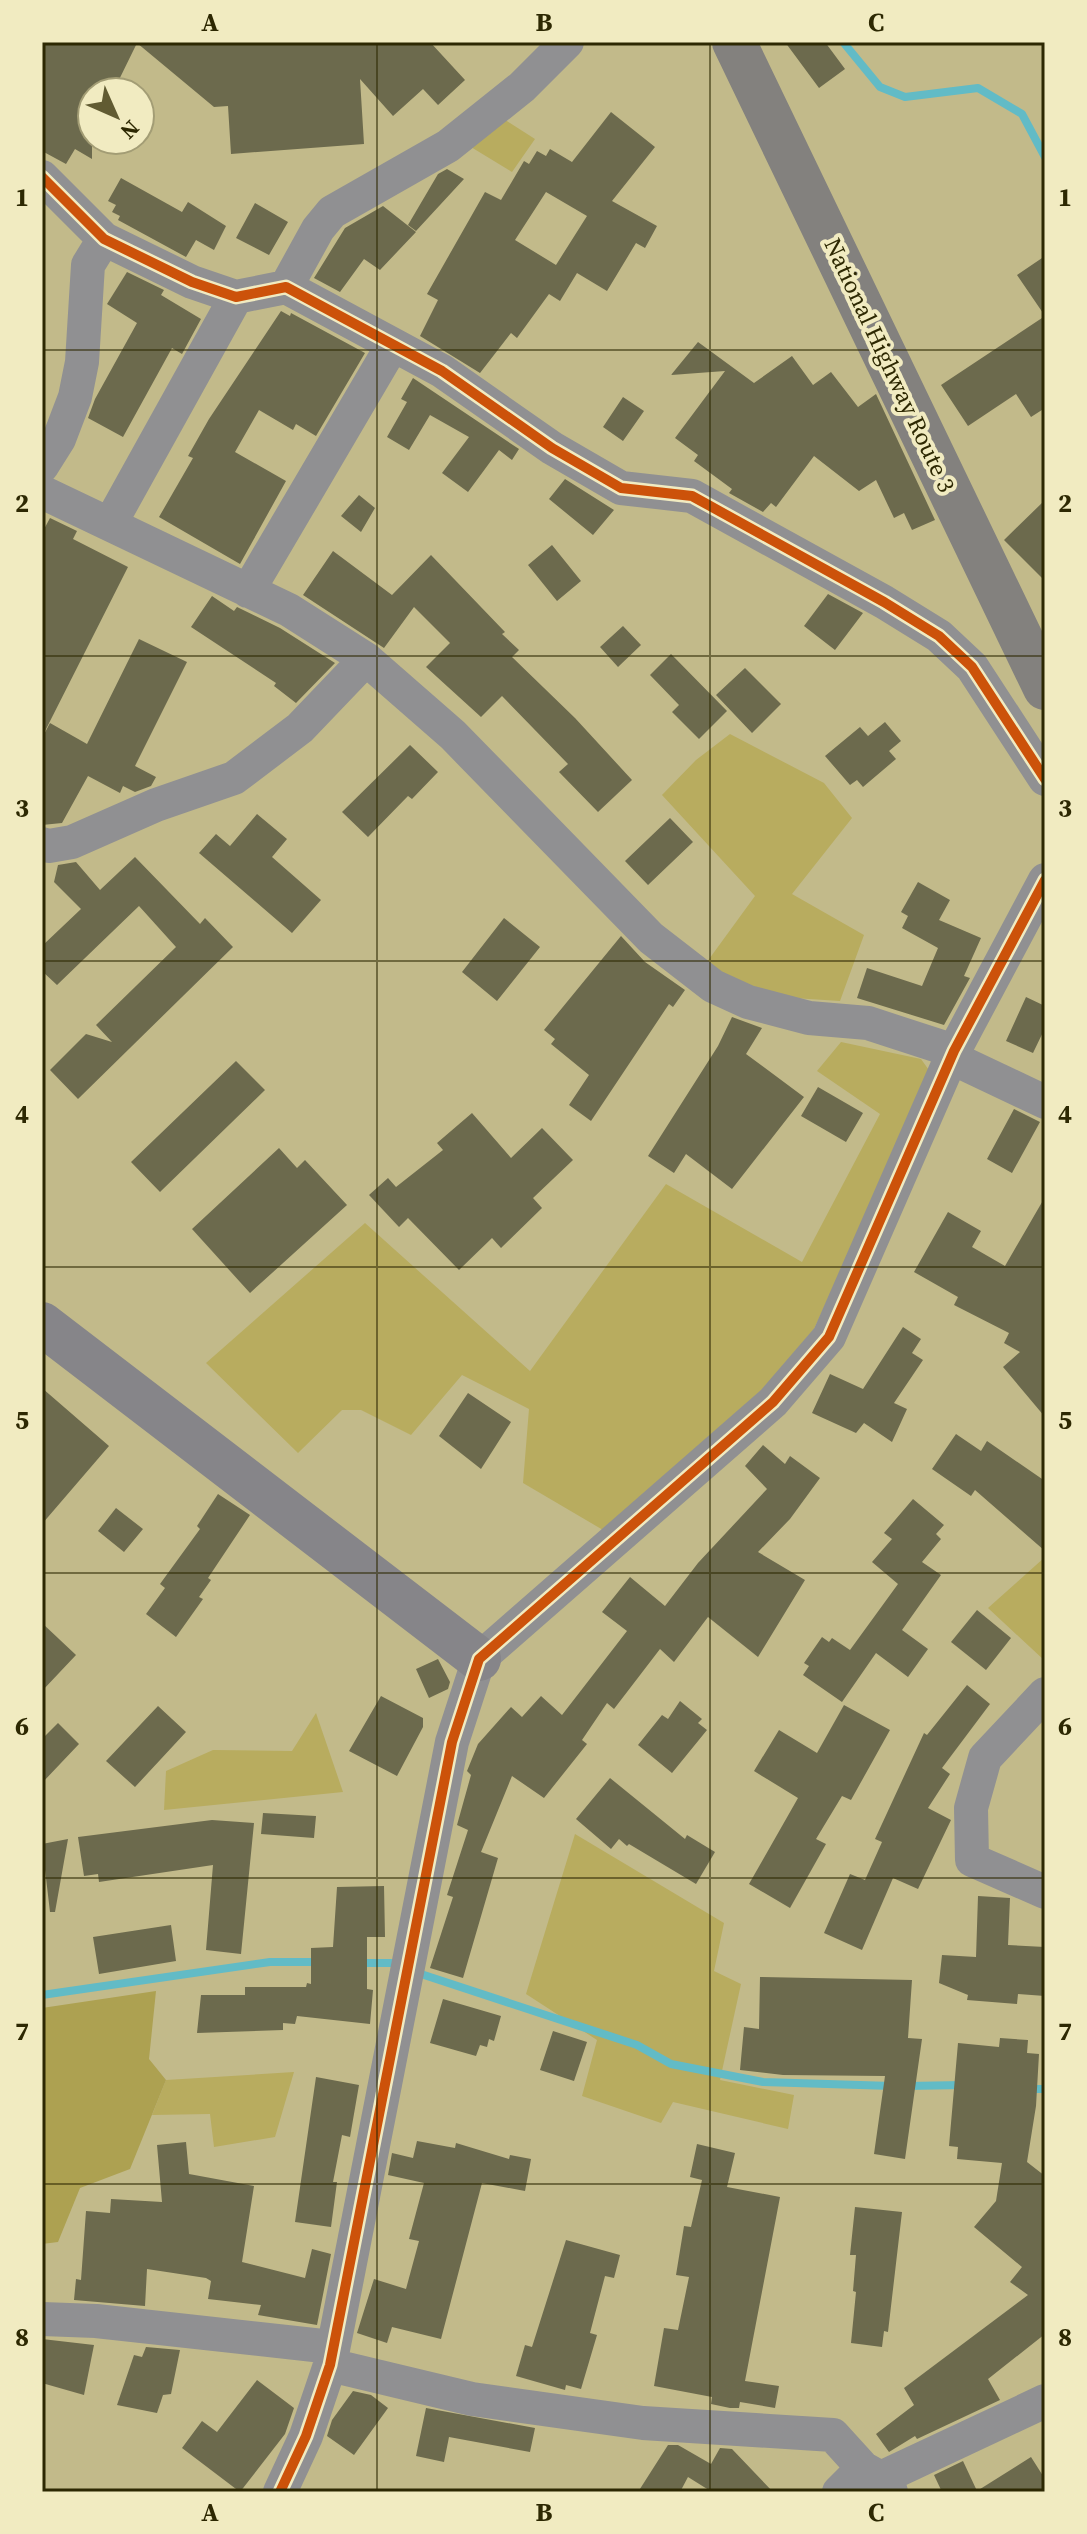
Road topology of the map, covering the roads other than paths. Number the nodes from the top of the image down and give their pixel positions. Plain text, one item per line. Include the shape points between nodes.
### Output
1 (567, 42) edge
2 (734, 42) edge
3 (42, 177) edge
4 (104, 239) junction
5 (286, 287) junction
6 (236, 297) junction
7 (392, 346) junction
8 (42, 466) edge
9 (42, 492) edge
10 (110, 524) junction
11 (248, 591) junction
12 (366, 659) junction
13 (1045, 688) edge
14 (1045, 779) edge
15 (42, 844) edge
16 (1045, 880) edge
17 (953, 1054) junction
18 (1045, 1102) edge
19 (42, 1324) edge
20 (479, 1659) junction
21 (1045, 1694) edge
22 (1045, 1892) edge
23 (42, 2319) edge
24 (331, 2356) junction
25 (1045, 2401) edge
26 (879, 2479) edge
27 (280, 2492) edge
28 (839, 2492) edge

1 - 5 street via 522,87 448,146 332,212
2 - 13 highway, National Highway Route 3
3 - 4 street
4 - 6 street
4 - 8 street via 88,265 75,397
5 - 6 street
5 - 7 street
6 - 10 street
7 - 11 street
7 - 14 street via 442,371 599,477 621,488 692,496 939,636 972,667
9 - 10 street
10 - 11 street
11 - 12 street via 289,610
12 - 15 street via 300,728 234,778 72,842
12 - 17 street via 453,735 651,938 713,986 748,1002 809,1018 868,1023
16 - 17 street
17 - 18 street
17 - 20 street via 829,1337 773,1402
19 - 20 street
20 - 24 street via 452,1742
21 - 22 street via 985,1758 971,1808 972,1860
23 - 24 street via 110,2323
24 - 26 street via 472,2399 621,2420 833,2435
24 - 27 street via 306,2436
25 - 26 street
26 - 28 street

